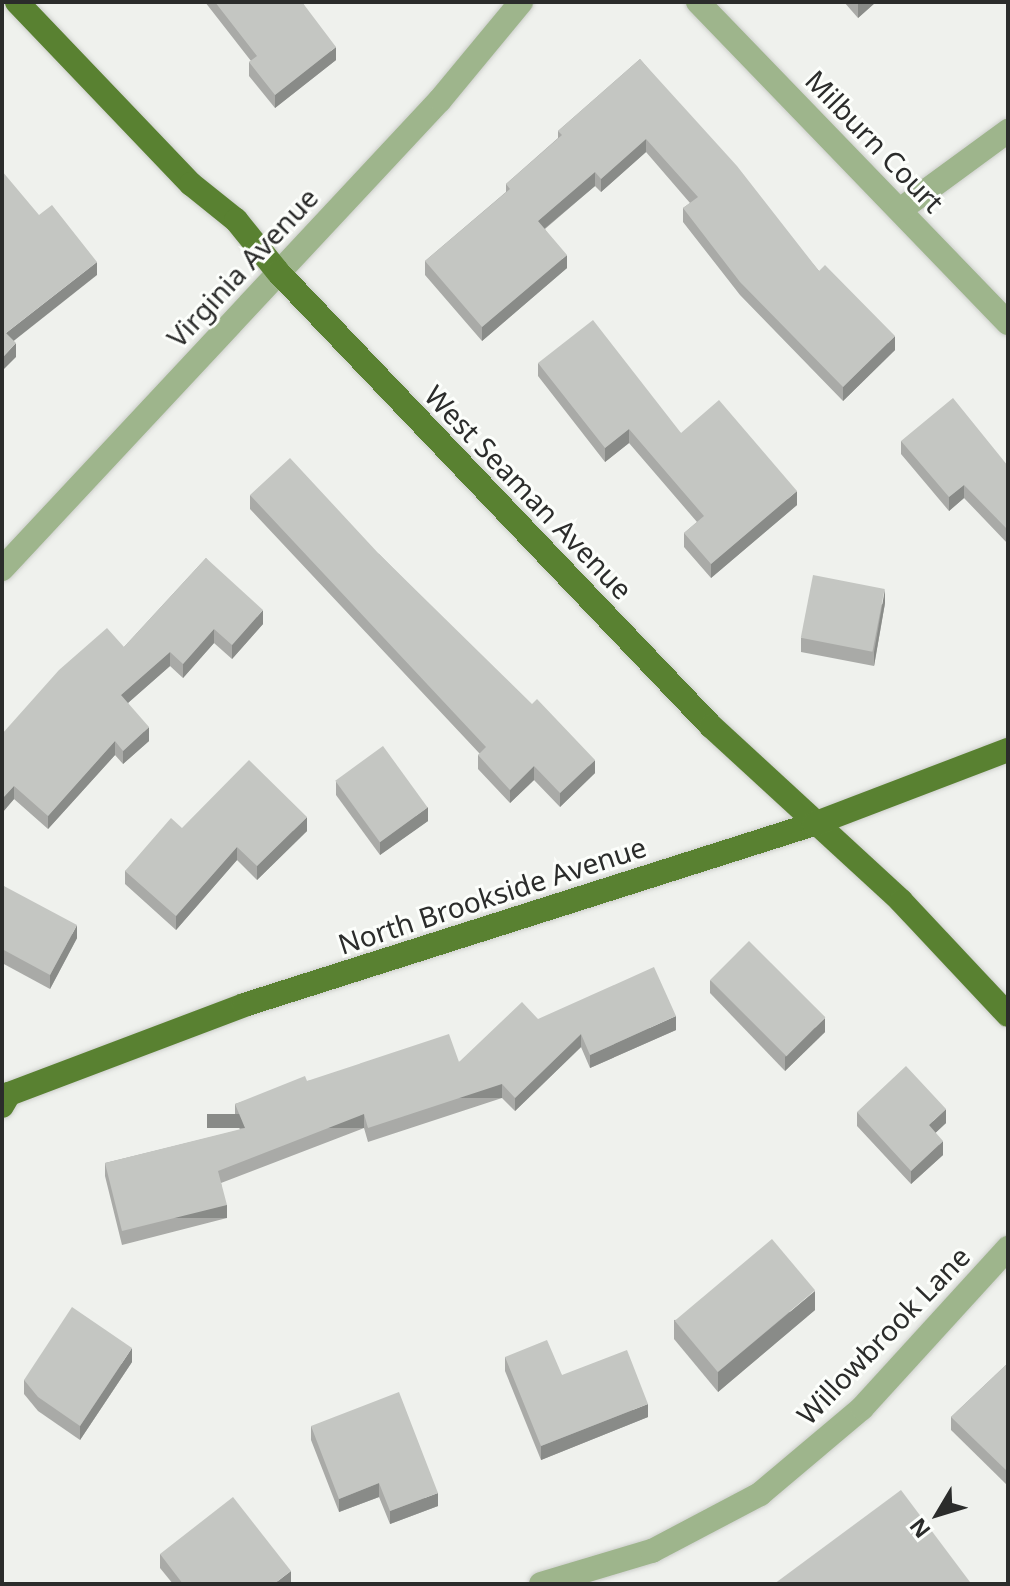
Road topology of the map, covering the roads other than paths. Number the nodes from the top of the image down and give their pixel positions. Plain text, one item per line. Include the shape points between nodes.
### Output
1 (17, 2) edge
2 (521, 2) edge
3 (698, 2) edge
4 (1008, 131) edge
5 (900, 210) junction
6 (278, 272) junction
7 (1008, 323) edge
8 (2, 569) edge
9 (1008, 750) edge
10 (814, 824) junction
11 (1008, 1015) edge
12 (4, 1097) edge
13 (1008, 1248) edge
14 (541, 1584) edge

1 - 6 main road, West Seaman Avenue via 191,184 236,220
2 - 6 street, Virginia Avenue via 440,100
3 - 5 street, Milburn Court
4 - 5 street
5 - 7 street, Milburn Court
6 - 8 street, Virginia Avenue
6 - 10 main road, West Seaman Avenue via 711,726
9 - 10 main road, North Brookside Avenue
10 - 11 main road, West Seaman Avenue via 901,901
10 - 12 main road, North Brookside Avenue via 244,1005
13 - 14 street, Willowbrook Lane via 862,1408 760,1494 652,1551

